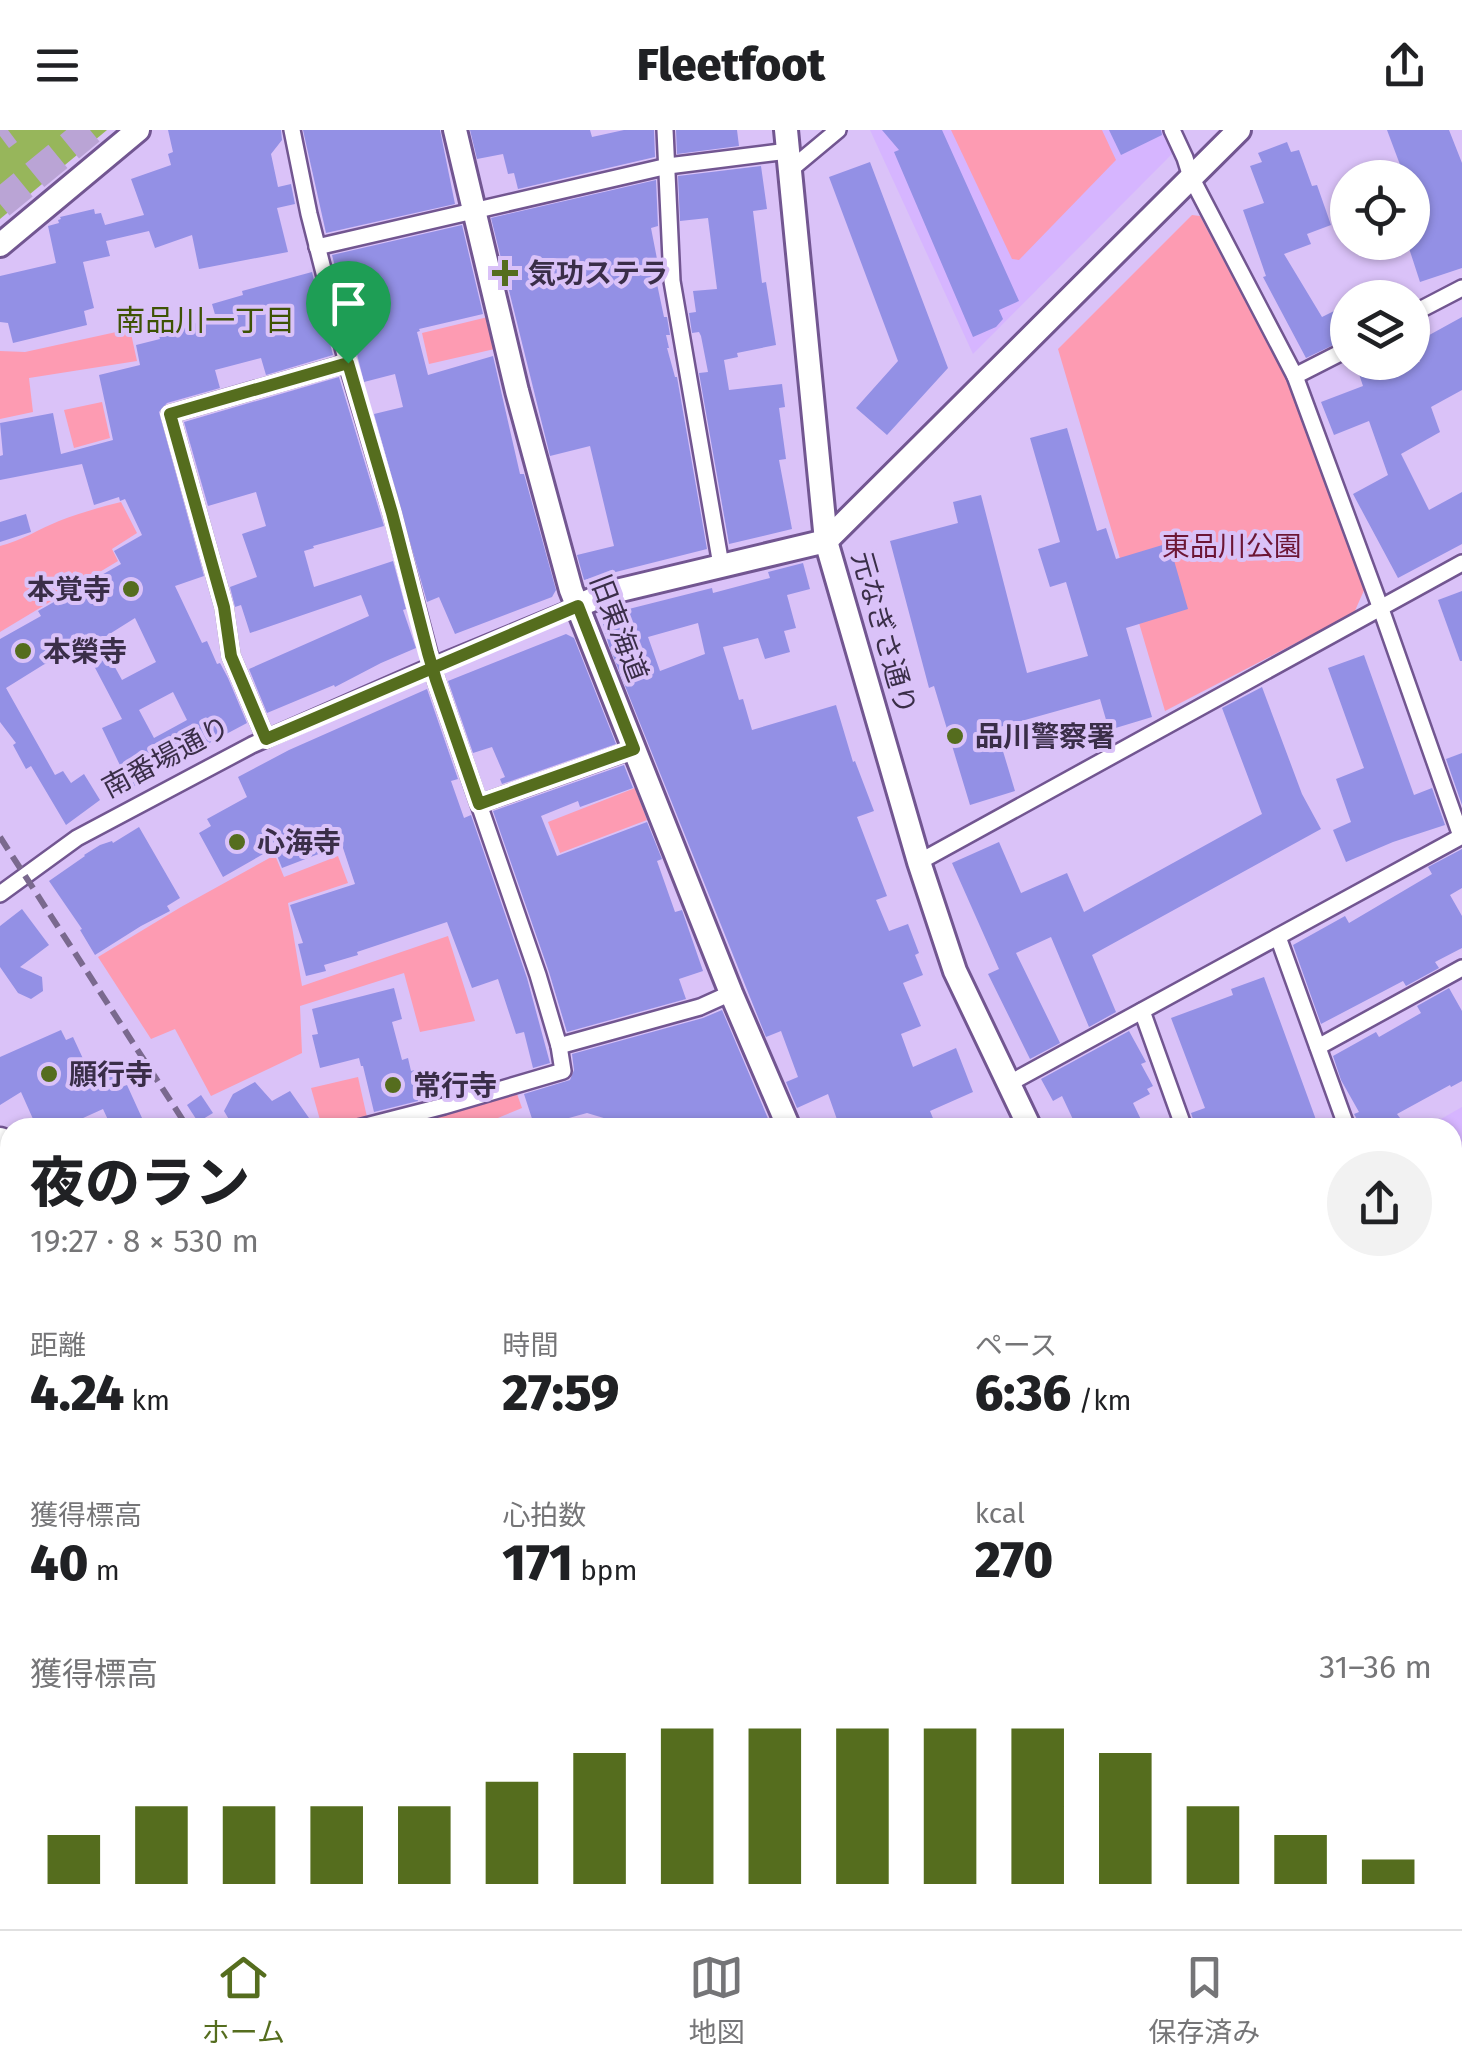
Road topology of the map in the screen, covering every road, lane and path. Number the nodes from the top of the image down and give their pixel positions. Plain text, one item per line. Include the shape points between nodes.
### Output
1 (292, 130) edge
2 (455, 130) edge
3 (665, 130) edge
4 (838, 130) edge
5 (1172, 130) edge
6 (1239, 130) edge
7 (132, 132) edge
8 (788, 150) edge
9 (668, 166) junction
10 (1191, 177) junction
11 (473, 210) junction
12 (0, 245) edge
13 (318, 247) junction
14 (1462, 288) edge
15 (1430, 305) edge
16 (1330, 358) edge
17 (348, 363) junction
18 (1295, 376) junction
19 (826, 542) junction
20 (1462, 563) edge
21 (721, 565) junction
22 (578, 606) junction
23 (1381, 609) junction
24 (432, 666) junction
25 (266, 739) junction
26 (634, 749) junction
27 (479, 804) junction
28 (1462, 836) edge
29 (918, 862) junction
30 (0, 894) edge
31 (1278, 937) junction
32 (1462, 968) edge
33 (731, 993) junction
34 (1142, 1011) junction
35 (559, 1046) junction
36 (1318, 1048) junction
37 (1008, 1084) junction
38 (397, 1118) edge
39 (784, 1118) edge
40 (1025, 1118) edge
41 (1180, 1118) edge
42 (1343, 1118) edge

1 - 13 street
2 - 11 street, 旧東海道
3 - 9 street
4 - 8 street
5 - 10 street
6 - 10 street
7 - 12 street
8 - 9 street
8 - 19 street, 元なぎさ通り
9 - 11 street
9 - 21 street via 672,281
10 - 18 street
10 - 19 street
11 - 13 street
11 - 22 street, 旧東海道
13 - 17 street
14 - 15 street
16 - 18 street
17 - 24 street
17 - 25 street via 170,414 224,607 231,656
18 - 23 street
19 - 21 street, 南番場通り
19 - 29 street, 元なぎさ通り
20 - 23 street
21 - 22 street, 南番場通り
22 - 24 street, 南番場通り
22 - 26 street, 旧東海道
23 - 28 street
23 - 29 street
24 - 25 street, 南番場通り
24 - 27 street
25 - 30 street, 南番場通り via 76,838
26 - 27 street
26 - 33 street, 旧東海道
27 - 35 street
28 - 31 street
29 - 37 street, 元なぎさ通り via 954,971
31 - 34 street
31 - 36 street
32 - 36 street
33 - 35 street
33 - 39 street, 旧東海道
34 - 37 street
34 - 41 street
35 - 38 street via 563,1071
36 - 42 street
37 - 40 street, 元なぎさ通り

